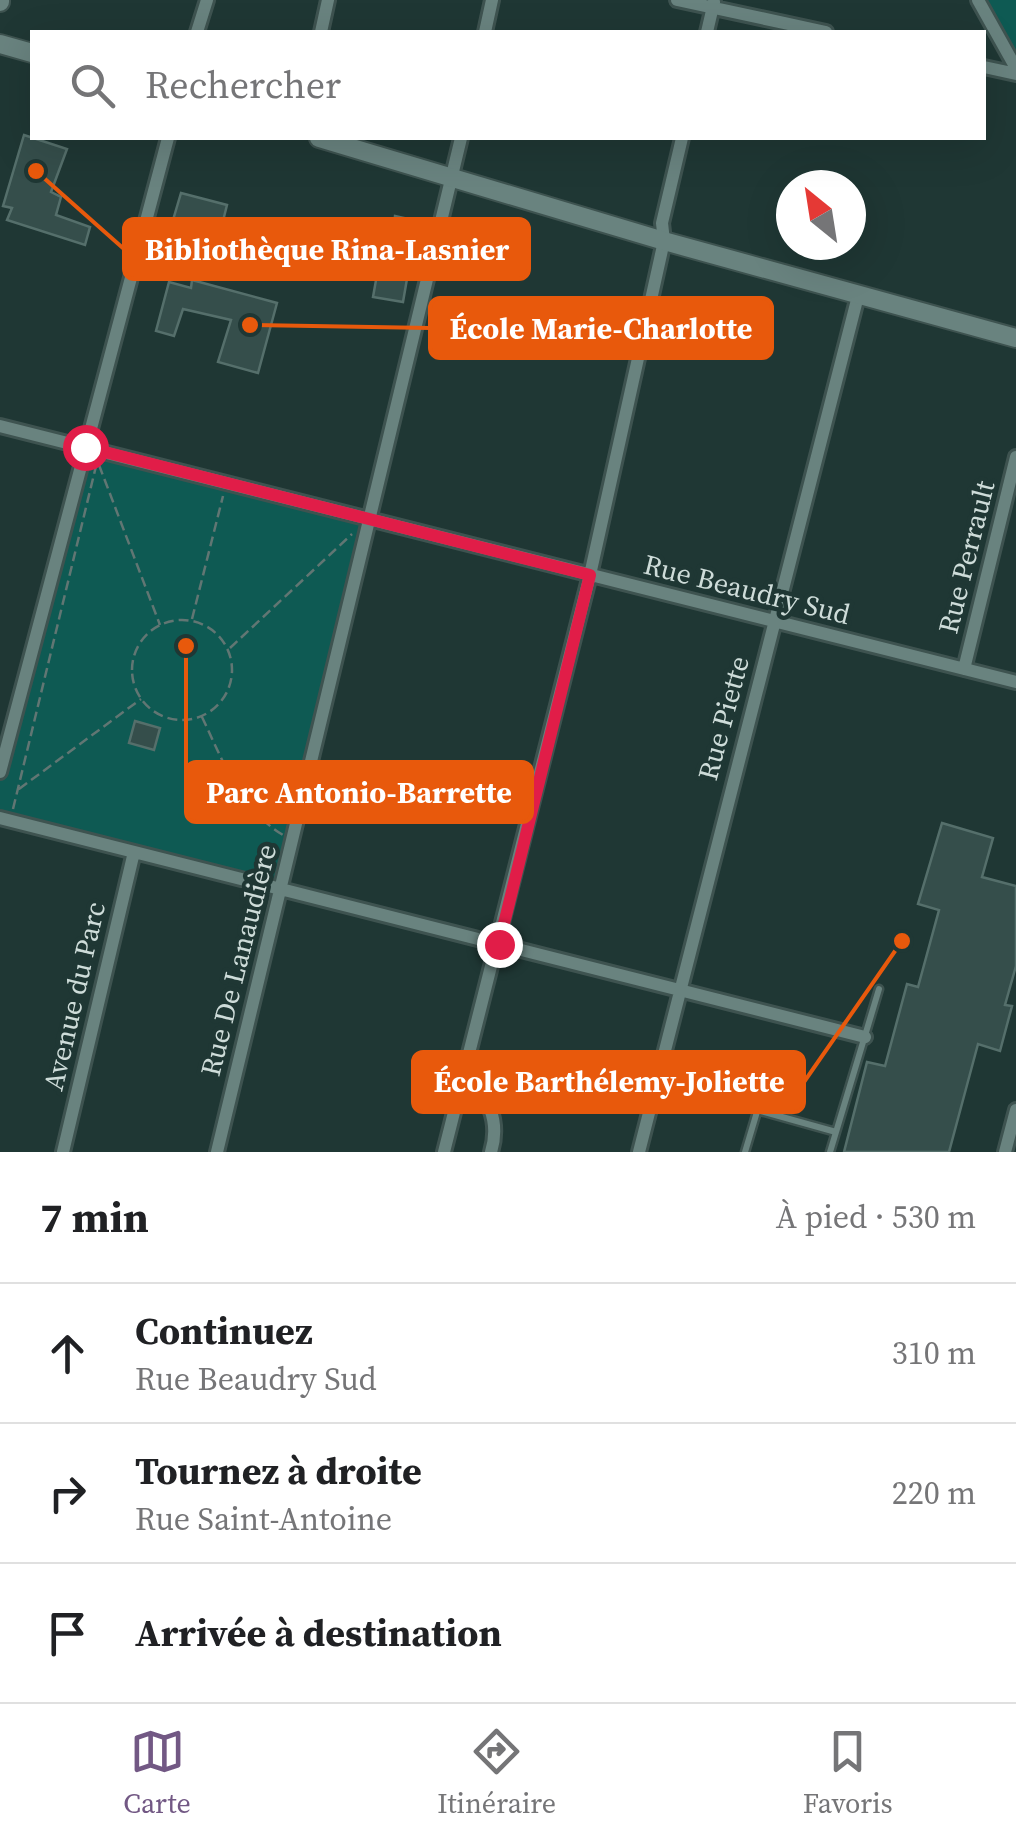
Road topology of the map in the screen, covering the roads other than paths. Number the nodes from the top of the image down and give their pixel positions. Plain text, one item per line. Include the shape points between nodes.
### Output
1 (206, 0) edge
2 (328, 0) edge
3 (492, 0) edge
4 (677, 0) edge
5 (978, 0) edge
6 (714, 4) edge
7 (198, 30) edge
8 (321, 30) edge
9 (485, 30) edge
10 (708, 30) edge
11 (818, 30) edge
12 (0, 44) edge
13 (30, 52) edge
14 (986, 67) edge
15 (1016, 71) edge
16 (167, 140) edge
17 (327, 140) edge
18 (461, 140) edge
19 (682, 140) edge
20 (452, 176) junction
21 (664, 241) junction
22 (858, 296) junction
23 (1016, 338) edge
24 (0, 426) edge
25 (85, 447) junction
26 (1016, 457) edge
27 (368, 519) junction
28 (590, 575) junction
29 (774, 621) junction
30 (964, 669) junction
31 (1016, 682) edge
32 (0, 772) edge
33 (5, 819) edge
34 (134, 852) junction
35 (281, 890) junction
36 (499, 944) junction
37 (680, 989) junction
38 (879, 989) dead end
39 (865, 1037) junction
40 (466, 1072) junction
41 (768, 1075) dead end
42 (757, 1110) junction
43 (1016, 1110) edge
44 (836, 1132) junction
45 (64, 1152) edge
46 (218, 1152) edge
47 (444, 1152) edge
48 (491, 1152) edge
49 (639, 1152) edge
50 (745, 1152) edge
51 (830, 1152) edge
52 (1005, 1152) edge

1 - 7 street
2 - 8 street
3 - 9 street
4 - 6 street
5 - 15 street
6 - 10 street
6 - 11 street
12 - 13 street
14 - 15 street
16 - 25 street
17 - 20 street
18 - 20 street, Rue De Lanaudière
19 - 21 street via 662,223
20 - 21 street
20 - 27 street, Rue De Lanaudière
21 - 22 street
21 - 28 street
22 - 23 street
22 - 29 street, Rue Piette
24 - 25 street, Rue Beaudry Sud
25 - 27 street, Rue Beaudry Sud
25 - 32 street
26 - 30 street, Rue Perrault
27 - 28 street, Rue Beaudry Sud
27 - 35 street, Rue De Lanaudière
28 - 29 street, Rue Beaudry Sud
28 - 36 street
29 - 30 street, Rue Beaudry Sud
29 - 37 street, Rue Piette
30 - 31 street, Rue Beaudry Sud
33 - 34 street
34 - 35 street
34 - 45 street, Avenue du Parc
35 - 36 street
35 - 46 street, Rue De Lanaudière
36 - 37 street
36 - 40 street
37 - 39 street
37 - 49 street, Rue Piette
38 - 39 lane
39 - 44 lane
40 - 47 street
40 - 48 street via 495,1121
41 - 42 lane
42 - 44 lane
42 - 50 lane
43 - 52 street
44 - 51 lane

